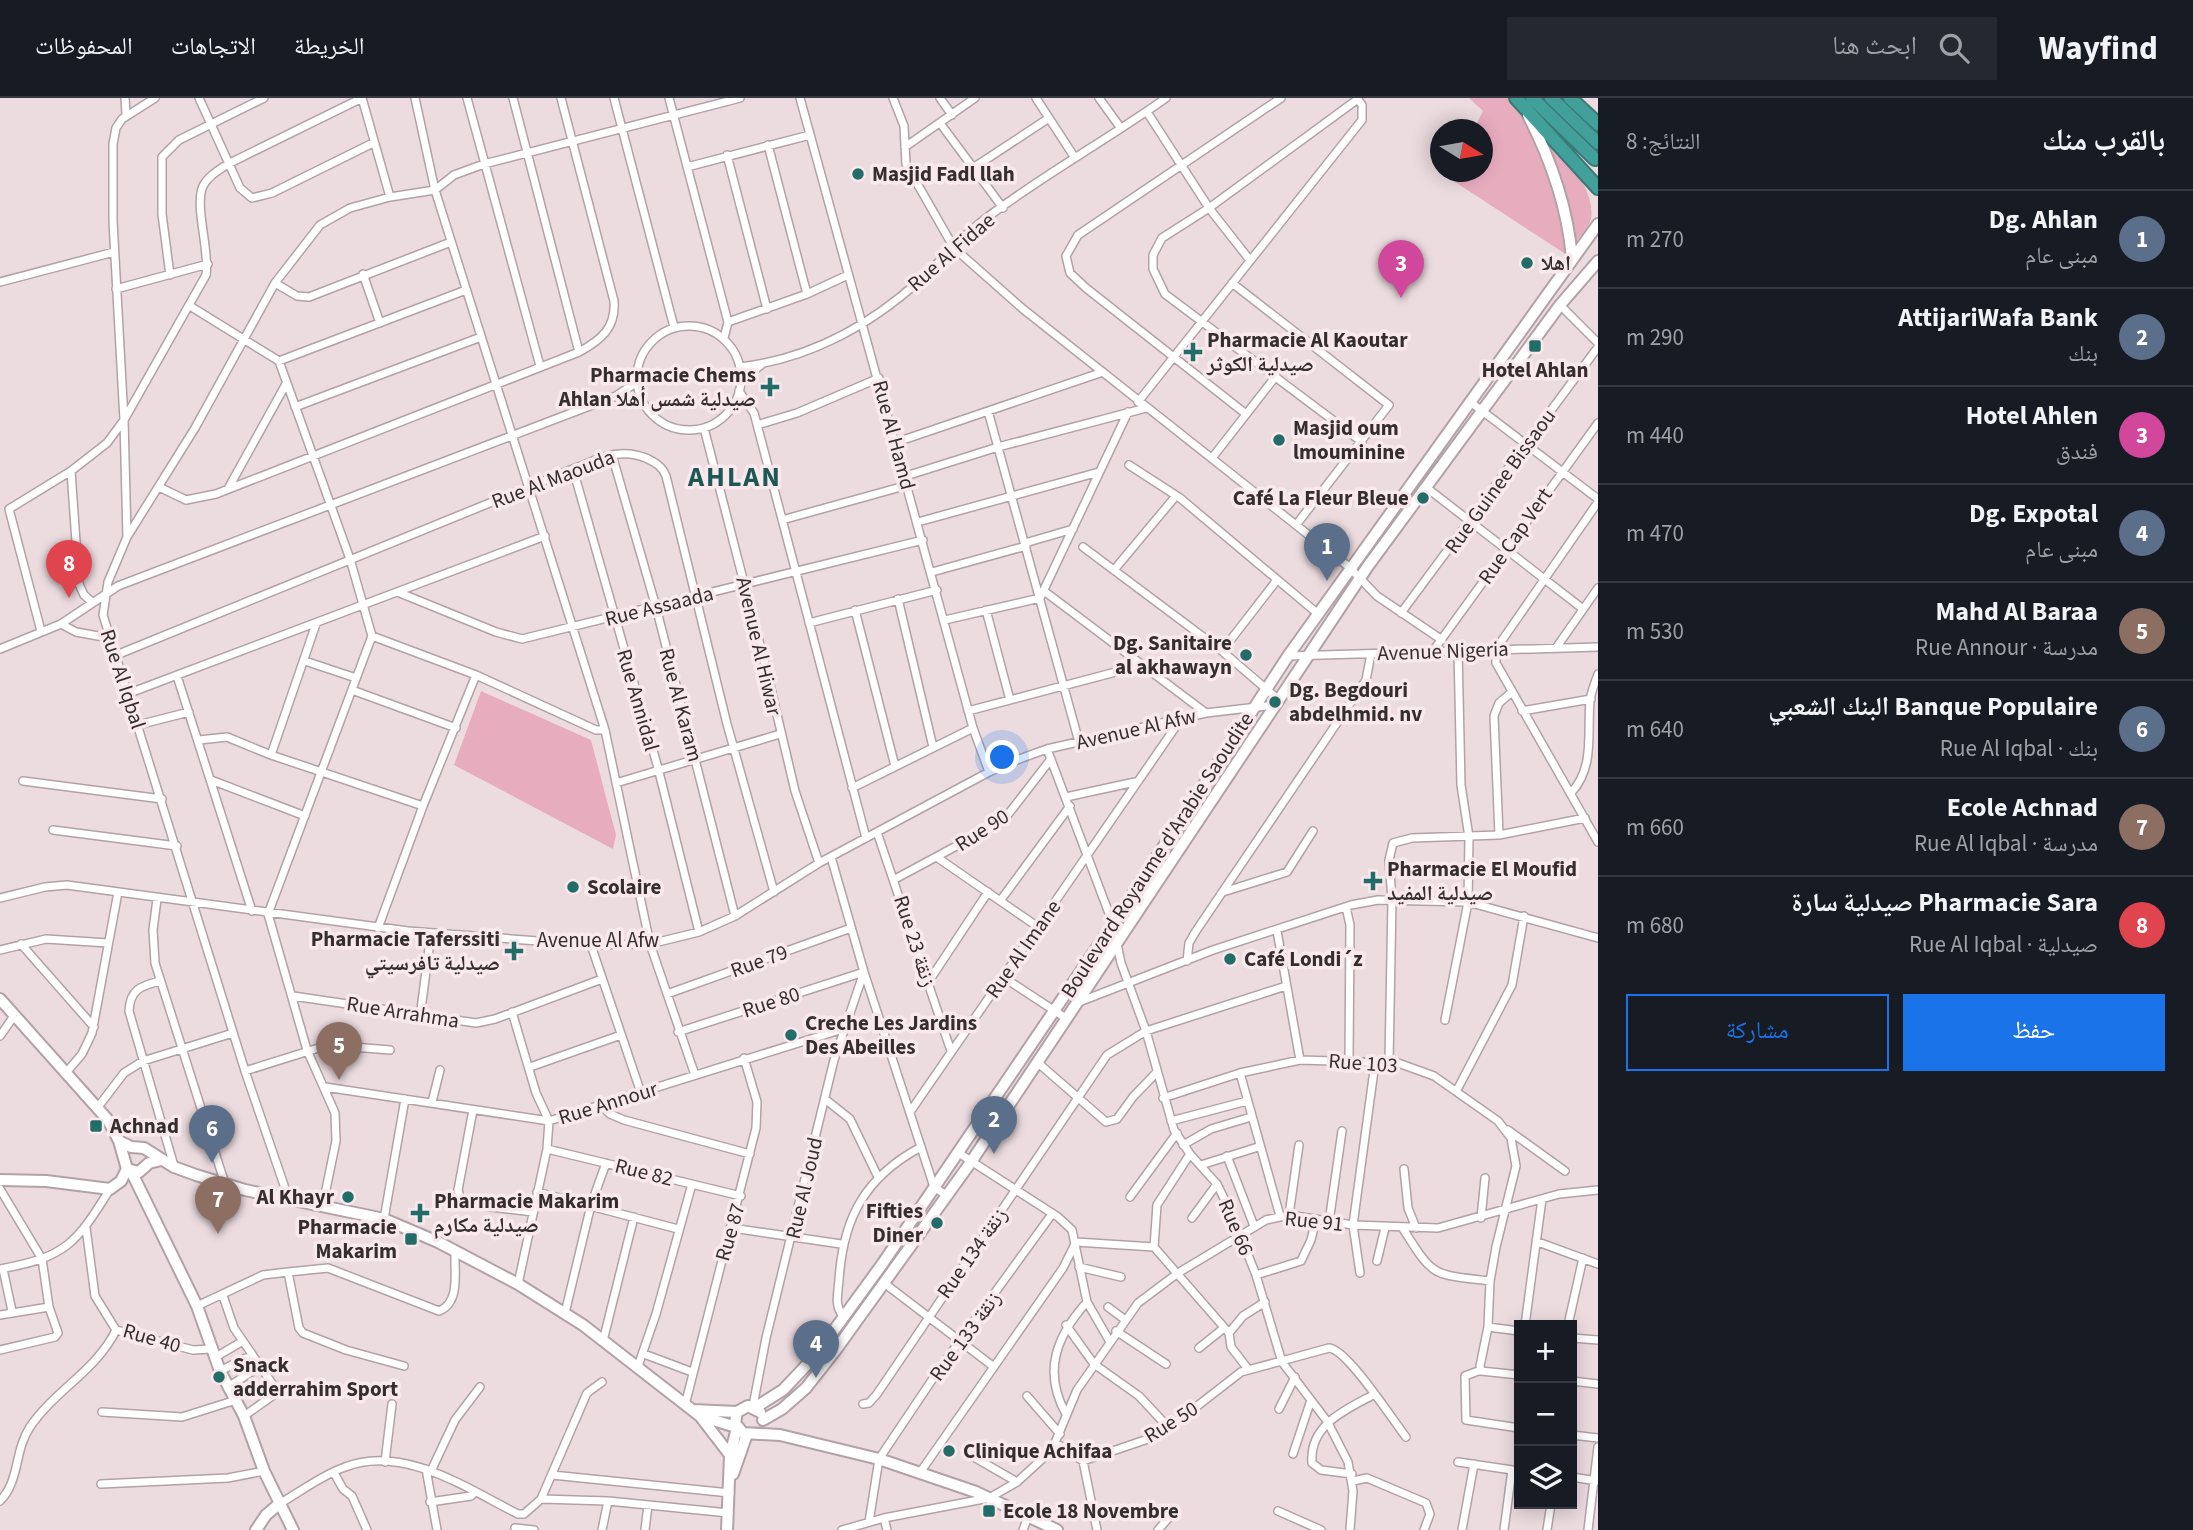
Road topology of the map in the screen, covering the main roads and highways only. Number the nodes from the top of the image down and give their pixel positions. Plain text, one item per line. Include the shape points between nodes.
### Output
1 (1551, 98) edge
2 (1570, 98) edge
3 (1524, 101) edge
4 (1598, 124) edge
5 (1598, 143) edge
6 (1595, 159) dead end
7 (1598, 188) edge
8 (1598, 224) edge
9 (1572, 259) junction
10 (1598, 261) edge
11 (0, 999) edge
12 (120, 1141) junction
13 (131, 1147) junction
14 (147, 1151) junction
15 (123, 1157) junction
16 (161, 1160) junction
17 (149, 1163) junction
18 (133, 1171) junction
19 (0, 1180) edge
20 (754, 1407) junction
21 (693, 1411) junction
22 (737, 1412) junction
23 (750, 1428) junction
24 (730, 1455) junction
25 (731, 1480) junction
26 (279, 1504) junction
27 (1050, 1529) edge
28 (256, 1530) edge
29 (293, 1530) edge
30 (727, 1530) edge

1 - 5 highway
2 - 4 highway
3 - 6 highway
3 - 7 highway
3 - 9 main road via 1547,152
8 - 9 main road, Boulevard Royaume d'Arabie Saoudite
9 - 20 main road, Boulevard Royaume d'Arabie Saoudite via 1317,613 1113,924 843,1316 797,1376 772,1399
10 - 23 main road, Boulevard Royaume d'Arabie Saoudite via 1560,305 1359,580 971,1162 884,1283 806,1388
11 - 12 main road via 98,1107
12 - 13 main road
12 - 15 main road
13 - 14 main road
13 - 15 main road
14 - 16 main road
14 - 17 main road
15 - 18 main road
16 - 17 main road
16 - 21 main road via 225,1184 384,1219 455,1251 565,1313
17 - 18 main road
18 - 19 main road via 110,1189
18 - 26 main road via 197,1306 220,1371 244,1416
20 - 22 main road, Boulevard Royaume d'Arabie Saoudite via 744,1406
20 - 23 main road
21 - 22 main road
21 - 23 main road
21 - 24 main road
22 - 23 main road
23 - 24 main road
23 - 25 main road
23 - 27 main road via 880,1459 989,1498
24 - 25 main road
25 - 30 main road
26 - 28 main road
26 - 29 main road

